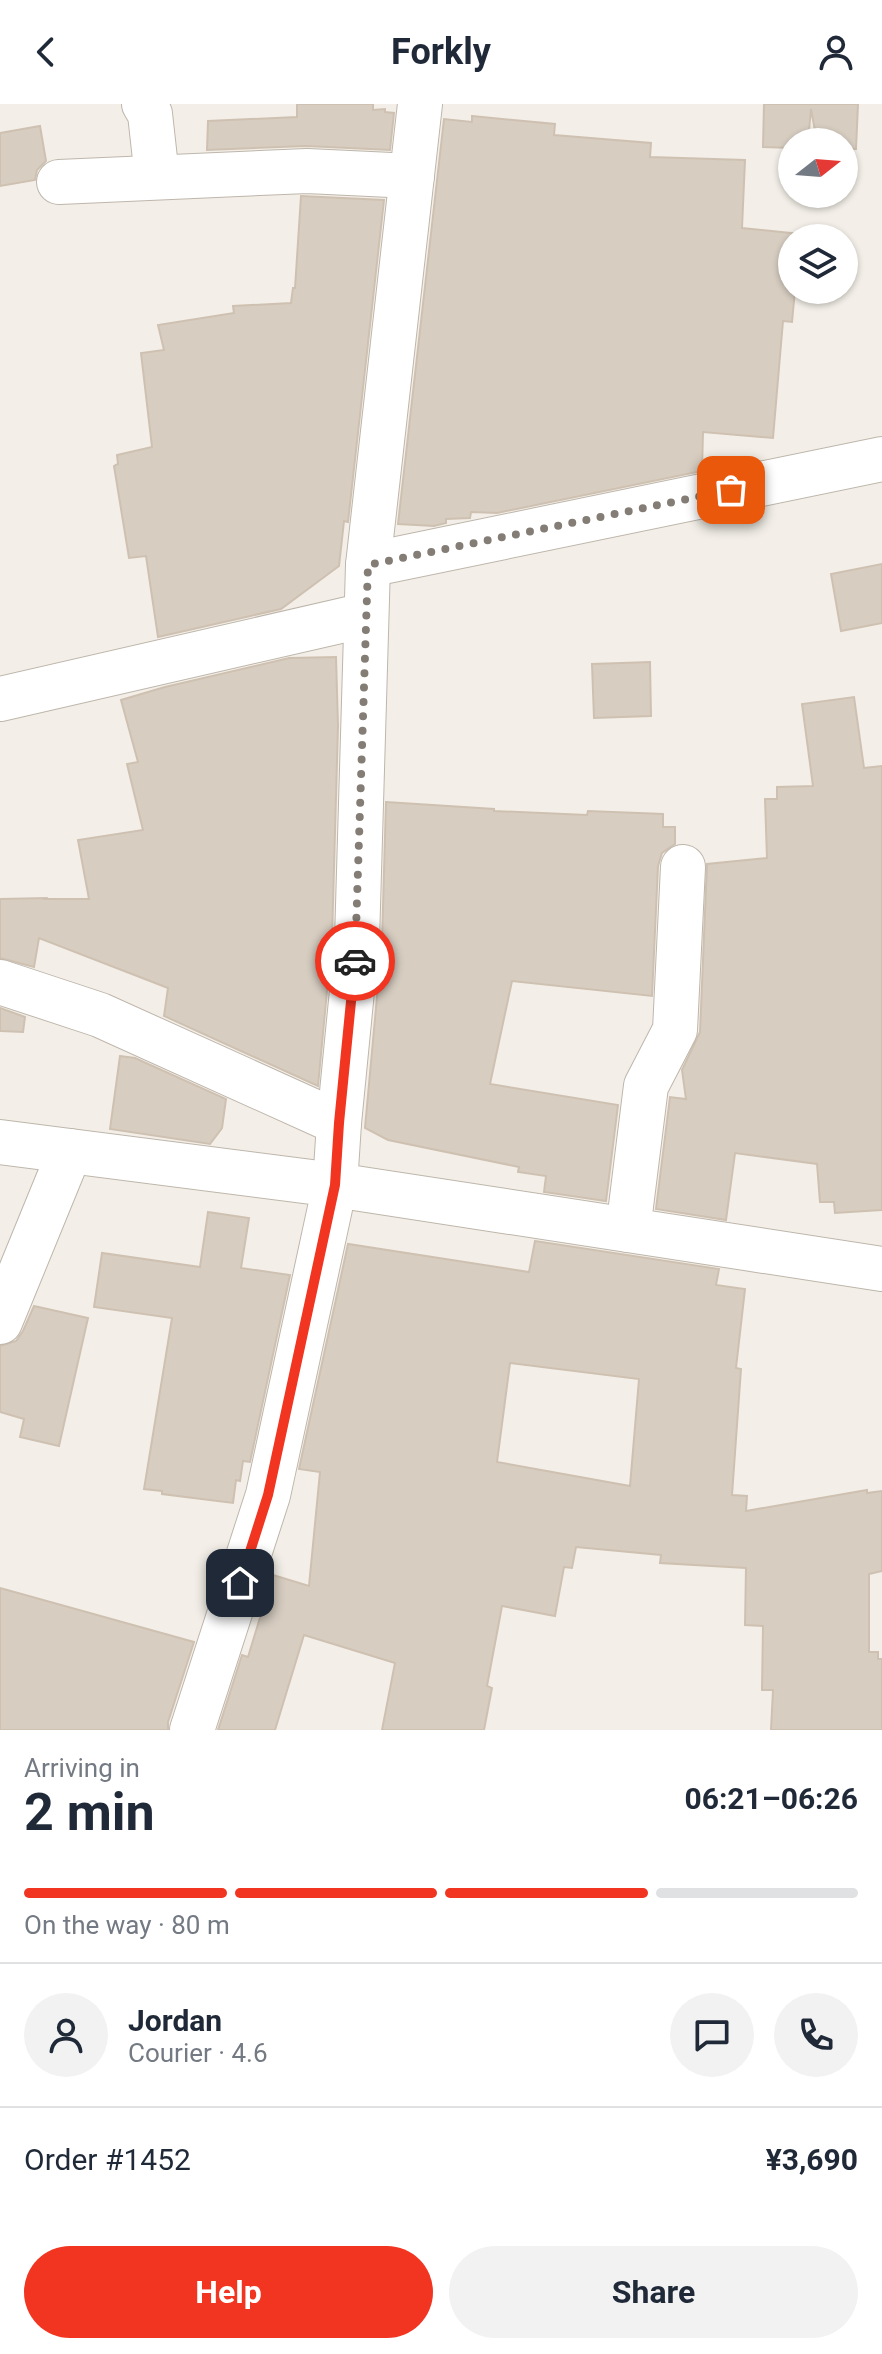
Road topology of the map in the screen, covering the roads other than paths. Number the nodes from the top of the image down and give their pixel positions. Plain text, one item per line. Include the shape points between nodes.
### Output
1 (144, 104) edge
2 (420, 104) edge
3 (412, 176) junction
4 (157, 177) junction
5 (59, 182) dead end
6 (882, 459) edge
7 (368, 565) junction
8 (366, 615) junction
9 (0, 699) edge
10 (683, 867) dead end
11 (0, 982) edge
12 (339, 1123) junction
13 (0, 1142) edge
14 (70, 1151) junction
15 (335, 1185) junction
16 (628, 1230) junction
17 (882, 1269) edge
18 (0, 1322) edge
19 (192, 1730) edge

1 - 4 street via 150,114
2 - 3 street
3 - 4 street via 307,171
3 - 7 street
4 - 5 street
6 - 7 street
7 - 8 street
8 - 9 street
8 - 12 street via 357,940
10 - 16 street via 675,1030 646,1086
11 - 12 street via 100,1015
12 - 15 street
13 - 14 street
14 - 15 street
14 - 18 street
15 - 16 street
15 - 19 street via 268,1495
16 - 17 street

